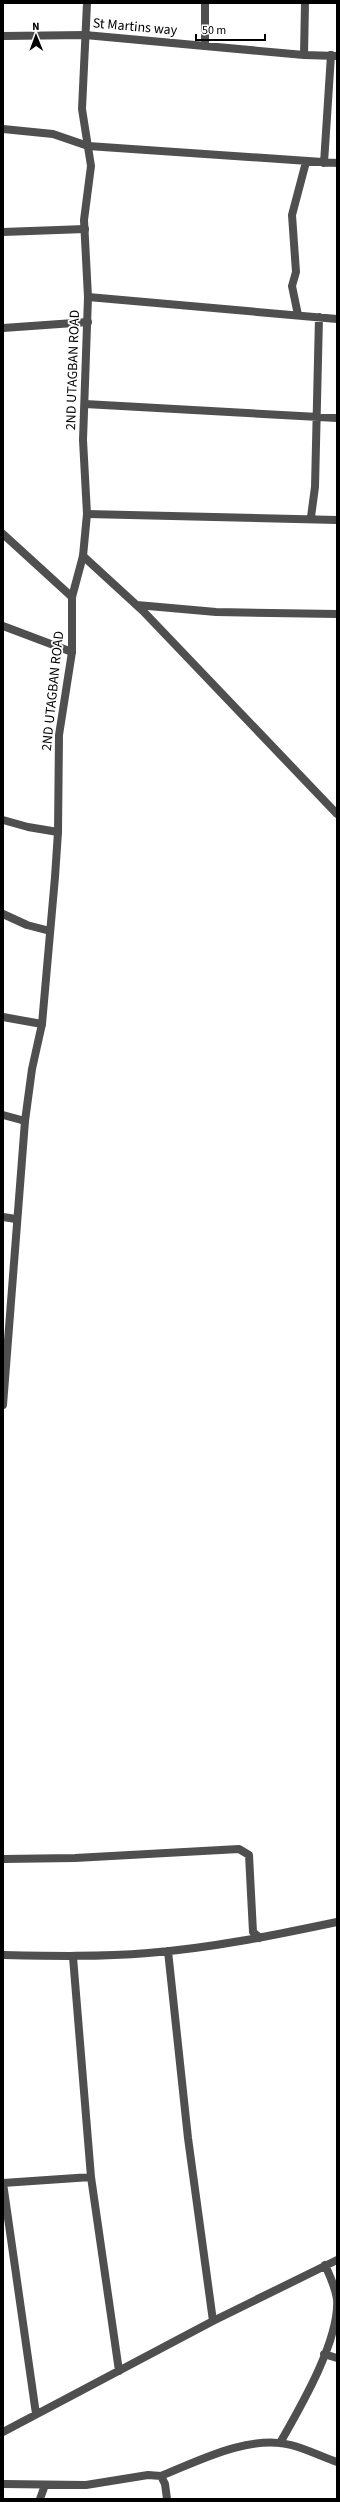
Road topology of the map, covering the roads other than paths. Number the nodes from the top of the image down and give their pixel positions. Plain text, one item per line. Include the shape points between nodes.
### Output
1 (87, 3) edge
2 (205, 3) edge
3 (305, 3) edge
4 (85, 35) junction
5 (3, 36) edge
6 (204, 46) junction
7 (304, 55) junction
8 (334, 56) edge
9 (3, 129) edge
10 (88, 146) junction
11 (306, 162) junction
12 (324, 163) junction
13 (337, 163) edge
14 (85, 229) junction
15 (3, 232) edge
16 (88, 297) junction
17 (298, 315) junction
18 (319, 317) junction
19 (337, 319) edge
20 (88, 322) junction
21 (3, 328) edge
22 (85, 404) junction
23 (316, 416) junction
24 (337, 418) edge
25 (87, 514) junction
26 (311, 517) dead end
27 (337, 520) edge
28 (3, 534) edge
29 (83, 556) junction
30 (72, 597) junction
31 (137, 605) junction
32 (337, 614) edge
33 (3, 626) edge
34 (72, 652) junction
35 (337, 814) edge
36 (3, 820) edge
37 (58, 832) junction
38 (3, 914) edge
39 (50, 931) junction
40 (3, 1017) edge
41 (42, 1024) junction
42 (3, 1115) edge
43 (25, 1121) junction
44 (3, 1217) edge
45 (16, 1219) junction
46 (7, 1317) edge
47 (3, 1405) edge
48 (3, 1859) edge
49 (337, 1922) edge
50 (260, 1938) junction
51 (168, 1951) junction
52 (3, 1955) edge
53 (73, 1957) junction
54 (91, 2177) junction
55 (3, 2183) edge
56 (337, 2260) edge
57 (325, 2265) junction
58 (213, 2320) junction
59 (324, 2354) junction
60 (337, 2358) edge
61 (119, 2371) junction
62 (36, 2414) junction
63 (3, 2432) edge
64 (280, 2443) junction
65 (337, 2462) edge
66 (161, 2476) junction
67 (3, 2484) edge
68 (45, 2485) junction
69 (40, 2499) edge
70 (167, 2499) edge

1 - 4 street, 2ND UTAGBAN ROAD
2 - 6 street
3 - 7 street
4 - 5 street, St Martins way
4 - 6 street, St Martins way
4 - 10 street, 2ND UTAGBAN ROAD via 82,109
6 - 7 street, St Martins way
7 - 8 street, St Martins way
8 - 12 street
9 - 10 street via 53,134
10 - 11 street
10 - 14 street, 2ND UTAGBAN ROAD via 91,166
11 - 12 street
11 - 17 street via 292,215 296,272 292,286
12 - 13 street
14 - 15 street
14 - 16 street, 2ND UTAGBAN ROAD
16 - 17 street
16 - 20 street, 2ND UTAGBAN ROAD
17 - 18 street
18 - 19 street
18 - 23 street
20 - 21 street
20 - 22 street, 2ND UTAGBAN ROAD
22 - 23 street
22 - 25 street, 2ND UTAGBAN ROAD via 83,440
23 - 24 street
23 - 26 street via 315,487
25 - 27 street
25 - 29 street, 2ND UTAGBAN ROAD
28 - 30 street
29 - 30 street, 2ND UTAGBAN ROAD
29 - 31 street
30 - 34 street, 2ND UTAGBAN ROAD
31 - 32 street via 216,612
31 - 35 street
33 - 34 street
34 - 37 street, 2ND UTAGBAN ROAD via 59,735
36 - 37 street
37 - 39 street, 2ND UTAGBAN ROAD
38 - 39 street via 27,925
39 - 41 street, 2ND UTAGBAN ROAD
40 - 41 street
41 - 43 street, 2ND UTAGBAN ROAD via 32,1069
42 - 43 street
43 - 45 street, 2ND UTAGBAN ROAD
44 - 45 street
45 - 46 street, 2ND UTAGBAN ROAD
46 - 47 street, 2ND UTAGBAN ROAD
48 - 50 street via 75,1858 239,1849 249,1855 253,1932
49 - 50 street
50 - 51 street
51 - 53 street
51 - 58 street via 188,2138
52 - 53 street
53 - 54 street
54 - 55 street
54 - 61 street
55 - 62 street
56 - 57 street
57 - 58 street
57 - 59 street via 333,2280 337,2301 331,2338
58 - 61 street
59 - 60 street
59 - 64 street via 308,2393
61 - 62 street
62 - 63 street
64 - 65 street via 291,2444
64 - 66 street via 229,2448
66 - 68 street via 148,2475 86,2485
66 - 70 street via 166,2484
67 - 68 street
68 - 69 street

